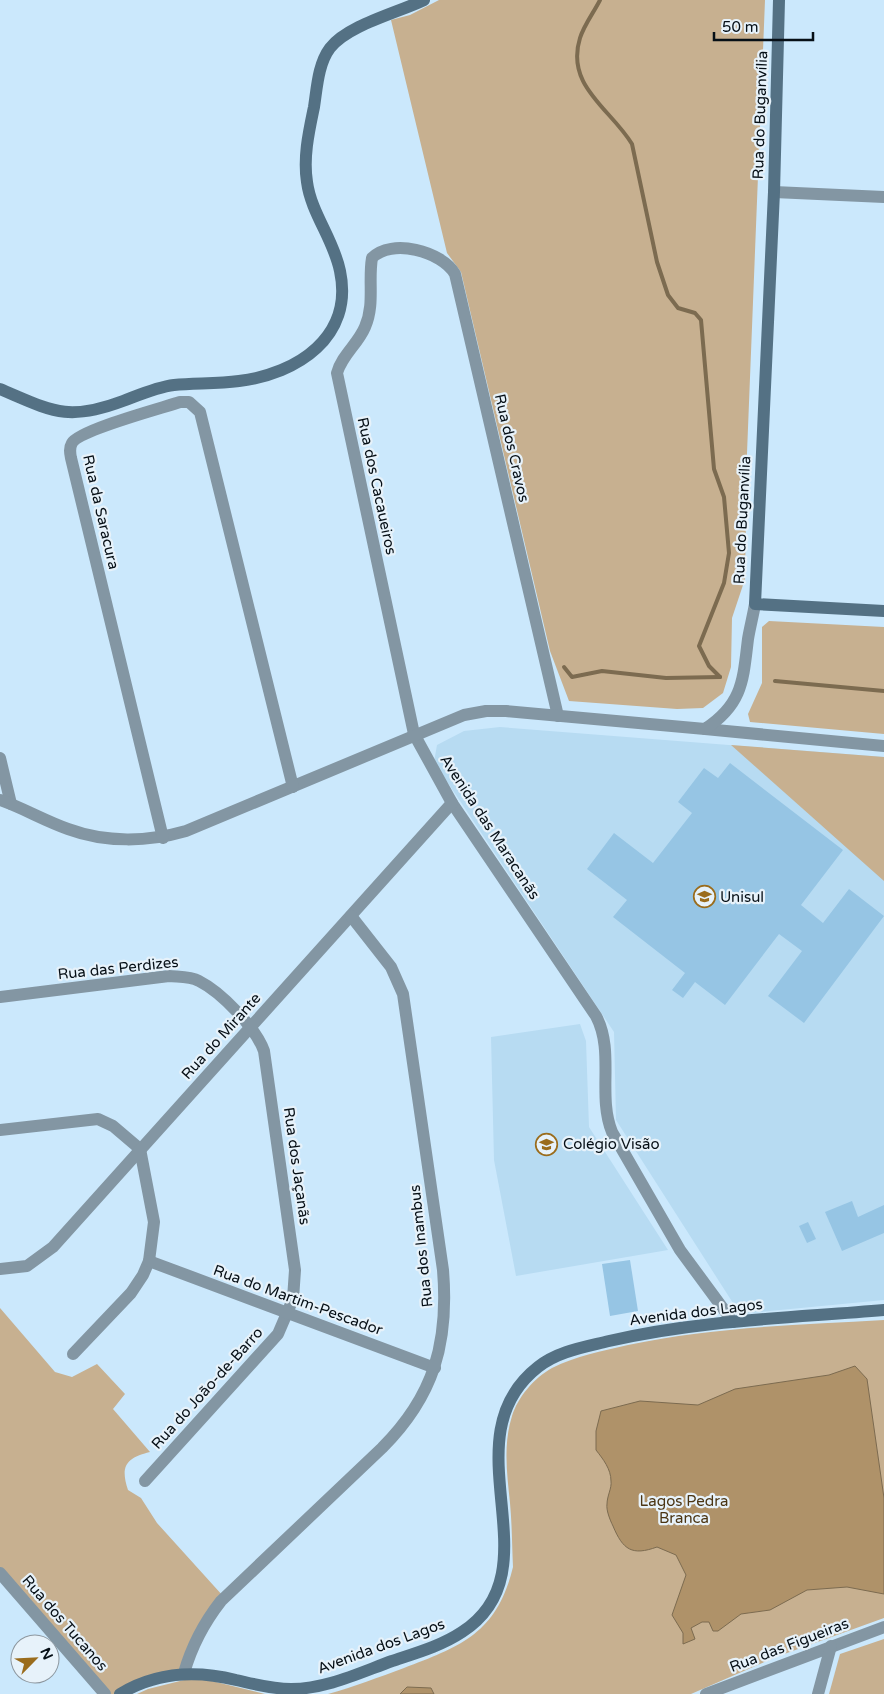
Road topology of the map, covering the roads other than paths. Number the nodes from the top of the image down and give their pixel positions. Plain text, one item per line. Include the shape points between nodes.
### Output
1 (424, 0) edge
2 (779, 0) edge
3 (774, 192) junction
4 (884, 197) edge
5 (376, 253) joint
6 (0, 389) edge
7 (755, 604) junction
8 (884, 611) edge
9 (558, 716) junction
10 (705, 729) junction
11 (414, 734) junction
12 (884, 746) edge
13 (0, 758) edge
14 (293, 787) junction
15 (6, 802) edge
16 (452, 804) junction
17 (163, 838) junction
18 (351, 916) junction
19 (0, 997) edge
20 (251, 1026) junction
21 (0, 1130) edge
22 (140, 1149) junction
23 (149, 1261) junction
24 (0, 1270) edge
25 (884, 1310) edge
26 (289, 1313) junction
27 (733, 1322) junction
28 (73, 1354) dead end
29 (435, 1368) junction
30 (145, 1481) dead end
31 (0, 1573) edge
32 (884, 1627) edge
33 (831, 1646) junction
34 (184, 1673) junction
35 (105, 1694) edge
36 (120, 1694) edge
37 (706, 1694) edge
38 (818, 1694) edge

1 - 6 street via 355,30 330,48 323,62 307,146 307,184 334,252 344,288 336,324 324,341 286,369 263,376 239,381 172,385 88,412 58,412
2 - 3 street, Rua do Buganvília
3 - 4 street
3 - 7 street, Rua do Buganvília
5 - 9 street, Rua dos Cravos via 391,248 409,249 444,260 455,274
5 - 11 street, Rua dos Cacaueiros via 371,264 368,317 337,374
7 - 8 street
7 - 10 street, Rua do Buganvília via 744,674 737,697 721,718
9 - 10 street
9 - 11 street via 486,711 464,715
10 - 12 street
11 - 14 street
11 - 16 street, Avenida das Maracanãs
13 - 15 street
14 - 17 street
14 - 17 street, Rua da Saracura via 200,412 189,402 180,402 86,433 72,442 71,458
15 - 17 street via 86,835 140,840
16 - 18 street, Rua do Mirante
16 - 27 street, Avenida das Maracanãs via 596,1016 605,1041 606,1114 612,1132 680,1250
18 - 20 street, Rua do Mirante
18 - 29 street, Rua dos Inambus via 391,967 406,1010 443,1270 444,1334
19 - 20 street, Rua das Perdizes via 169,976 188,977 208,987
20 - 22 street, Rua do Mirante
20 - 26 street, Rua dos Jaçanãs via 260,1037 264,1051 295,1270
21 - 22 street via 98,1119 113,1126
22 - 23 street via 154,1222
22 - 24 street, Rua do Mirante via 44,1254 27,1266
23 - 26 street, Rua do Martim-Pescador
23 - 28 street via 131,1293
25 - 27 street, Avenida dos Lagos
26 - 29 street, Rua do Martim-Pescador
26 - 30 street, Rua do João-de-Barro via 278,1334
27 - 34 street, Avenida dos Lagos via 662,1330 581,1348 538,1367 522,1384 504,1415 498,1435 497,1460 505,1549 500,1582 486,1609 463,1632 426,1649 318,1687 289,1689
29 - 34 street, Rua dos Inambus via 418,1404 395,1435 252,1571 205,1621
31 - 35 street, Rua dos Tucanos
32 - 33 street, Rua das Figueiras
33 - 37 street, Rua das Figueiras
33 - 38 street
34 - 36 street, Avenida dos Lagos via 144,1682

